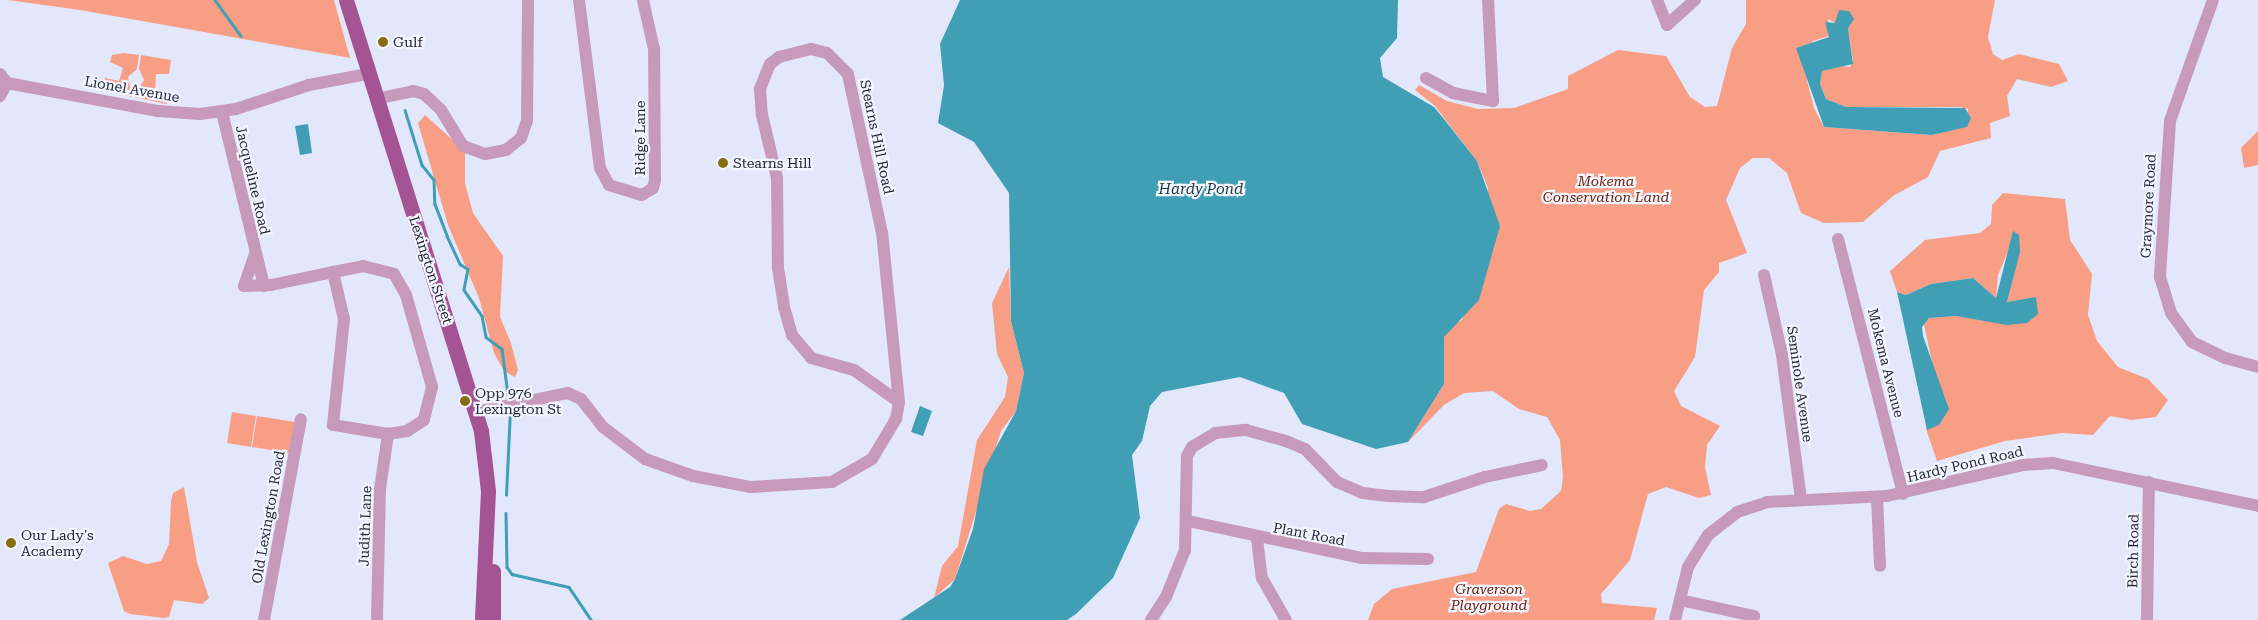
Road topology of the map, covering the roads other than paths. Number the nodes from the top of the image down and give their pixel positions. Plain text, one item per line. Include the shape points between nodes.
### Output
1 (346, 0) edge
2 (528, 0) edge
3 (579, 0) edge
4 (643, 0) edge
5 (1488, 0) edge
6 (1658, 0) edge
7 (1696, 0) edge
8 (2213, 0) edge
9 (368, 74) junction
10 (1426, 78) dead end
11 (4, 79) edge
12 (0, 96) edge
13 (376, 99) junction
14 (222, 112) junction
15 (1838, 239) dead end
16 (255, 254) junction
17 (333, 272) junction
18 (1764, 275) dead end
19 (264, 286) junction
20 (2258, 366) edge
21 (899, 402) junction
22 (476, 412) junction
23 (301, 419) dead end
24 (388, 434) junction
25 (1542, 465) dead end
26 (2149, 482) junction
27 (1903, 494) junction
28 (1877, 498) junction
29 (1801, 499) junction
30 (2258, 506) edge
31 (1188, 521) junction
32 (1257, 539) junction
33 (488, 545) junction
34 (1428, 559) dead end
35 (1880, 566) dead end
36 (1680, 600) junction
37 (1754, 616) dead end
38 (377, 619) edge
39 (264, 620) edge
40 (482, 620) edge
41 (493, 620) edge
42 (1151, 620) edge
43 (1286, 620) edge
44 (1675, 620) edge
45 (2147, 620) edge

1 - 9 main road, Lexington Street
2 - 13 street via 527,121 521,138 506,150 485,154 463,146 441,110 424,94 413,91
3 - 4 street, Ridge Lane via 600,168 609,185 642,195 653,188 655,171 654,49
5 - 10 street via 1493,101 1453,93
6 - 7 street via 1668,25
8 - 20 street, Graymore Road via 2170,121 2160,277 2171,312 2192,342 2225,358
9 - 13 main road, Lexington Street
9 - 14 street, Lionel Avenue via 309,85
11 - 12 street, Lionel Avenue
11 - 14 street, Lionel Avenue via 158,111
13 - 22 main road, Lexington Street
14 - 16 street, Jacqueline Road
15 - 27 street, Mokema Avenue
16 - 19 street, Jacqueline Road
16 - 19 street, Jacqueline Road via 244,286
17 - 19 street
17 - 24 street via 344,319 333,425
17 - 24 street via 363,266 385,269 394,274 406,295 433,398 424,420 407,431
18 - 29 street, Seminole Avenue via 1782,356
21 - 21 street, Stearns Hill Road via 854,370 811,358 792,335 778,268 777,178 762,115 760,89 770,64 792,53 811,49 827,53 839,62 850,82 882,233
21 - 22 street, Stearns Hill Road via 884,442 855,472 832,482 784,487 728,484 666,468 619,442 581,399 568,393
22 - 33 main road, Lexington Street via 488,472
23 - 39 street, Old Lexington Road
24 - 38 street, Judith Lane via 380,489
25 - 31 street via 1485,477 1424,497 1363,493 1337,482 1305,449 1265,434 1225,430 1201,440 1187,456
26 - 27 street, Hardy Pond Road via 2069,465 2039,463
26 - 30 street, Hardy Pond Road
26 - 45 street, Birch Road
27 - 28 street, Hardy Pond Road
28 - 29 street, Hardy Pond Road
28 - 35 street
29 - 36 street, Hardy Pond Road via 1737,512 1701,543
31 - 32 street, Plant Road
31 - 42 street via 1176,575
32 - 34 street, Plant Road via 1362,558
32 - 43 street via 1262,578
33 - 40 main road, Lexington Street
33 - 41 main road, Lexington Street via 493,568
36 - 37 street
36 - 44 street

